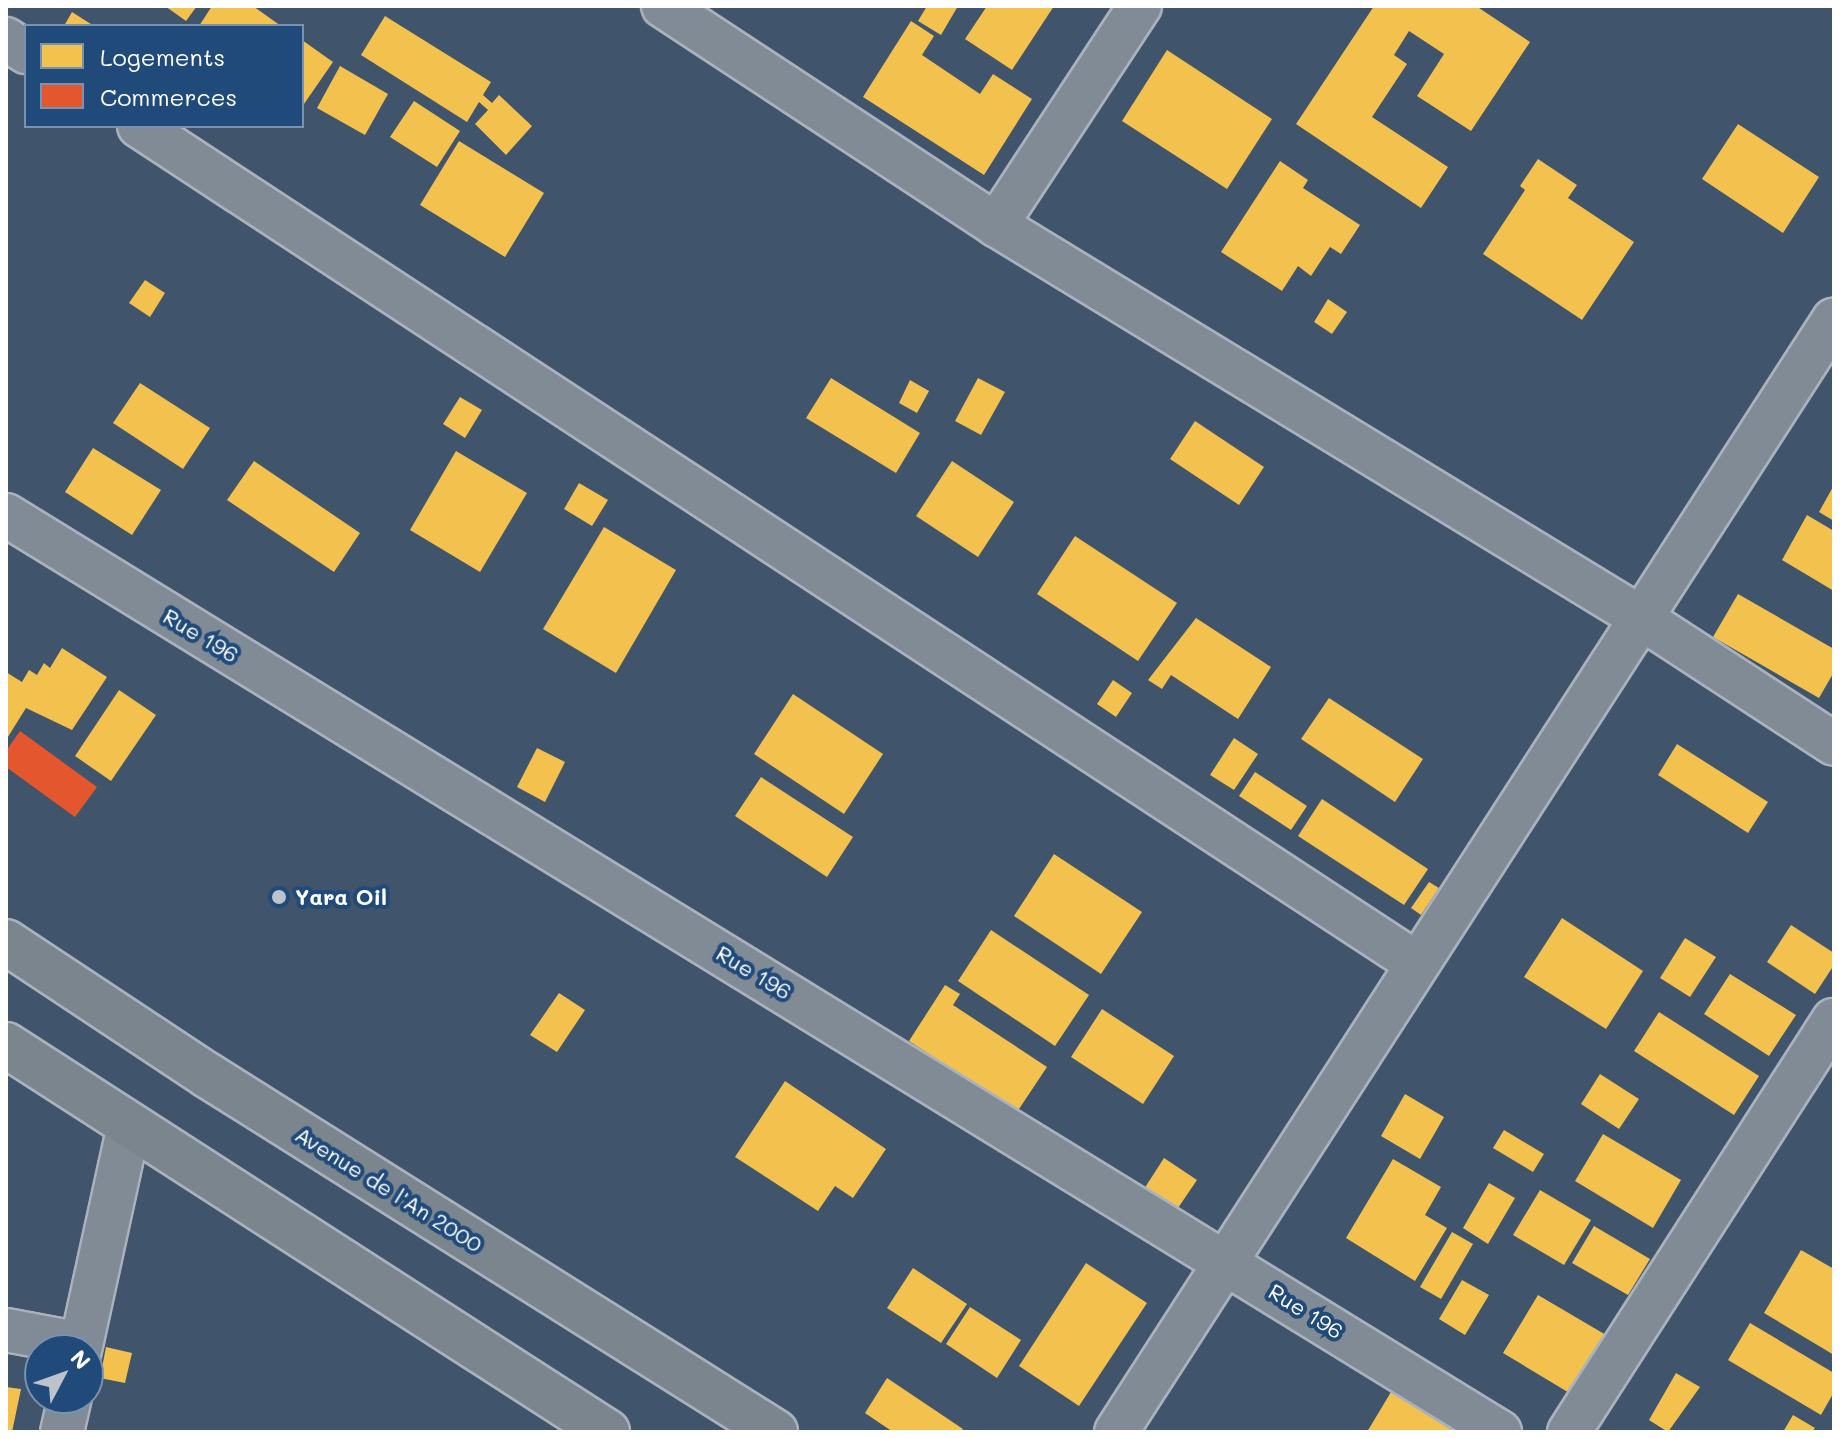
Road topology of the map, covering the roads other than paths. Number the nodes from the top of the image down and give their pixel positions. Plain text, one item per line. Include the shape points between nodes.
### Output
1 (663, 6) edge
2 (1140, 6) edge
3 (713, 20) edge
4 (6, 39) edge
5 (24, 51) edge
6 (142, 128) edge
7 (996, 225) junction
8 (1834, 319) edge
9 (6, 515) edge
10 (1641, 618) junction
11 (1834, 744) edge
12 (6, 942) edge
13 (1416, 963) junction
14 (1834, 1020) edge
15 (6, 1045) edge
16 (129, 1125) junction
17 (1226, 1261) junction
18 (83, 1334) edge
19 (607, 1432) edge
20 (775, 1432) edge
21 (1116, 1432) edge
22 (1500, 1432) edge
23 (1569, 1432) edge

1 - 3 street
2 - 7 street
3 - 7 street
4 - 5 street
6 - 13 street
7 - 10 street
8 - 10 street
9 - 17 street, Rue 196
10 - 11 street
10 - 13 street
12 - 20 main road, Avenue de l'An 2000 via 207,1075
13 - 17 street
14 - 23 street
15 - 16 main road
16 - 18 street
16 - 19 main road
17 - 21 street
17 - 22 street, Rue 196

